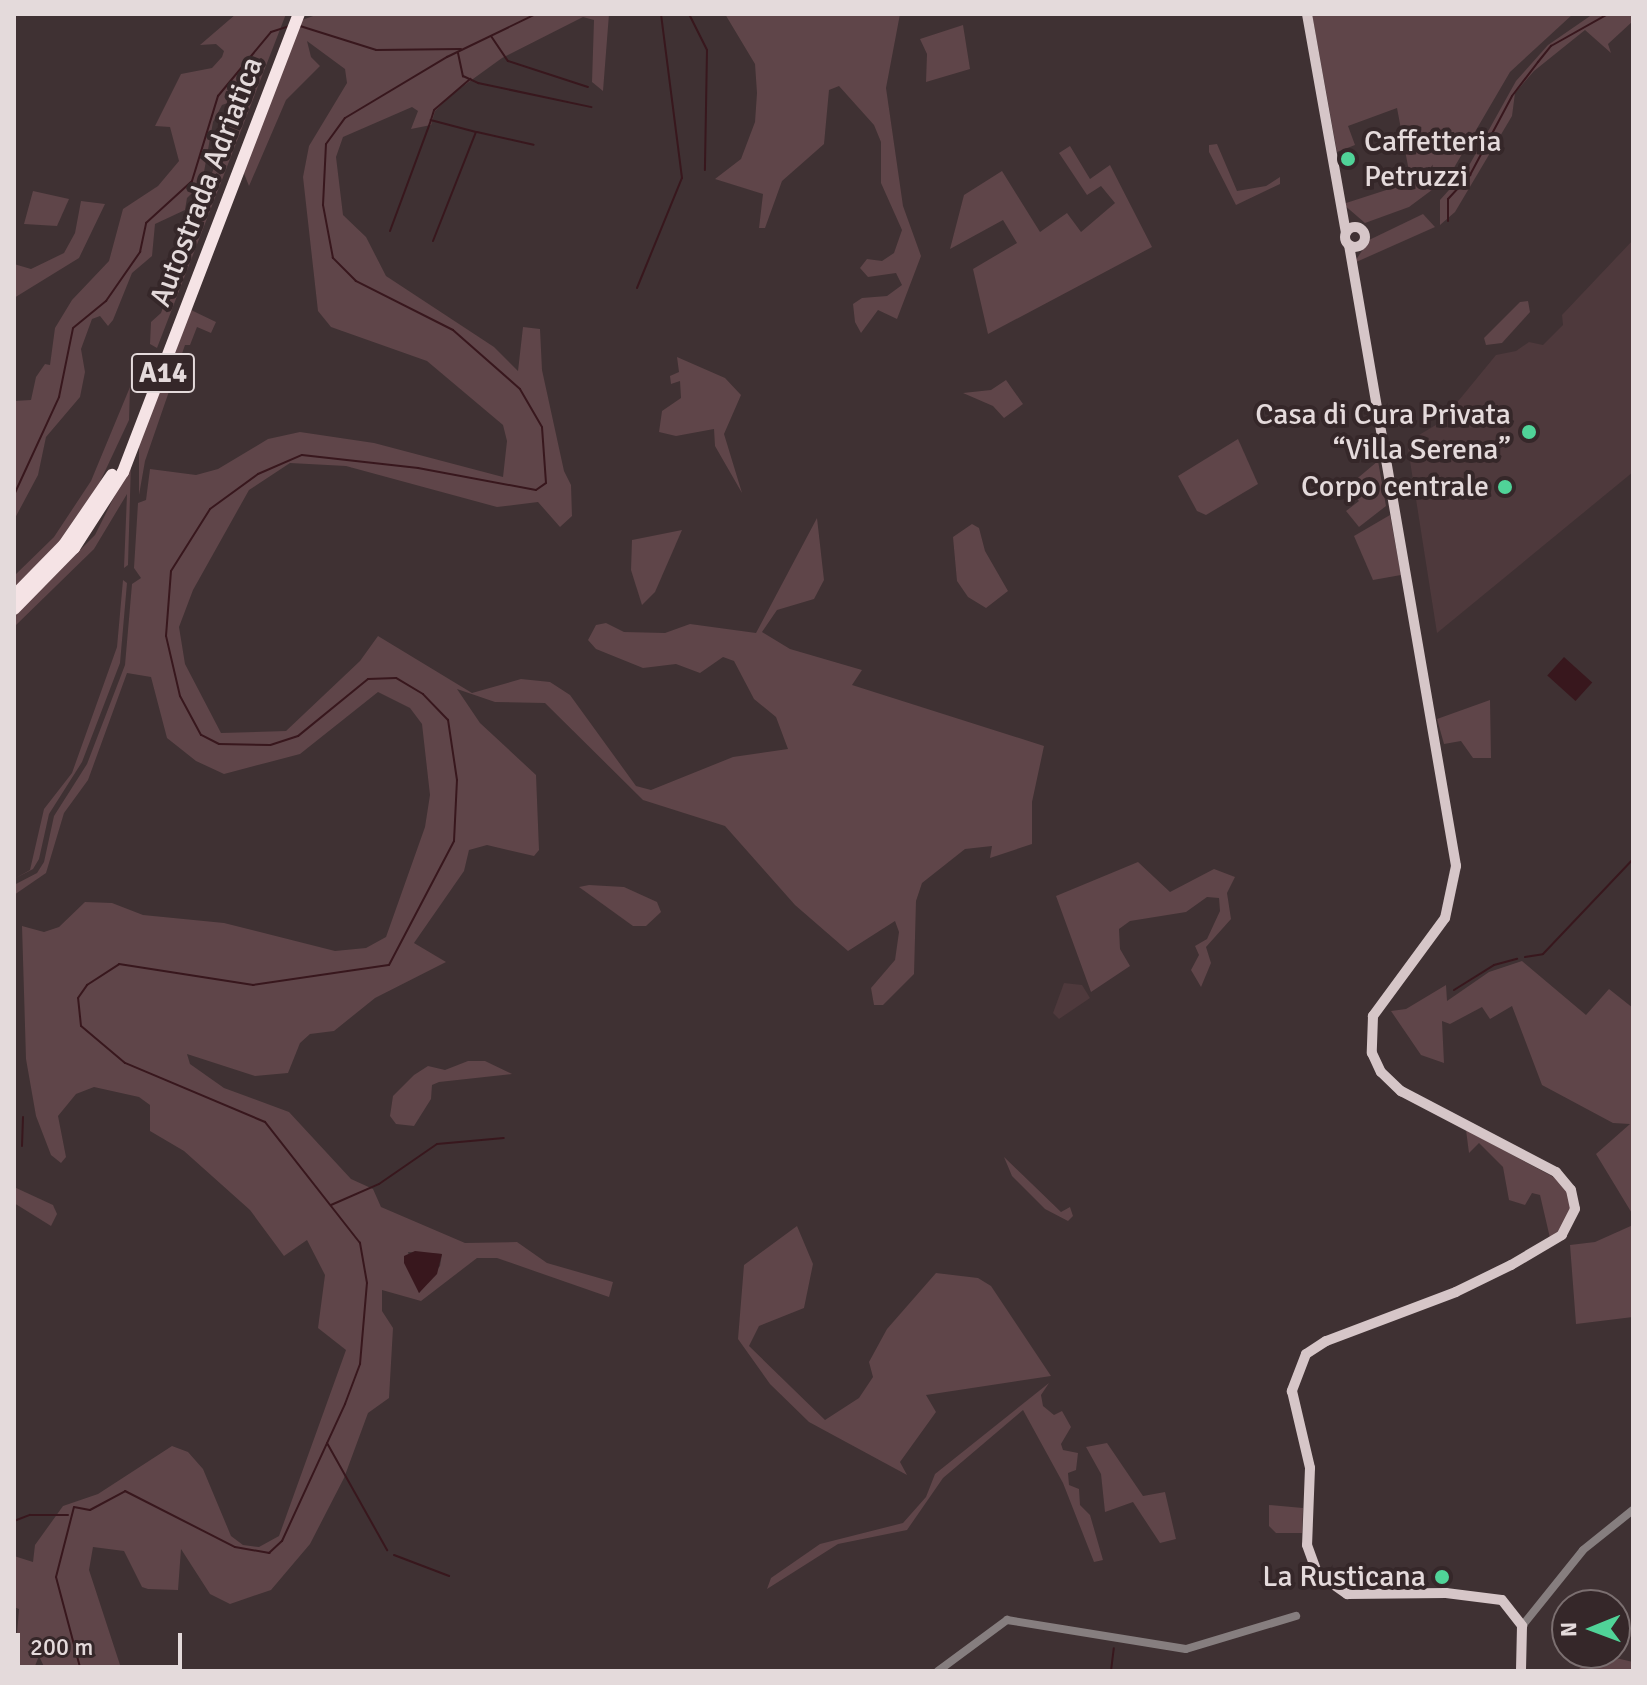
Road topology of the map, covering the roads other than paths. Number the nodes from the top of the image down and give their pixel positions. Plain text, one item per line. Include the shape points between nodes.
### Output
1 (291, 14) edge
2 (299, 14) edge
3 (1307, 14) edge
4 (260, 105) junction
5 (1351, 230) junction
6 (1353, 246) junction
7 (14, 596) edge
8 (14, 609) edge
9 (1633, 1510) edge
10 (1296, 1616) dead end
11 (1522, 1626) junction
12 (938, 1671) edge
13 (1521, 1671) edge

1 - 4 highway, Autostrada Adriatica / A14
2 - 4 highway, Autostrada Adriatica / A14
3 - 5 main road via 1339,199
4 - 7 highway, Autostrada Adriatica / A14 via 118,463 77,530
4 - 8 highway, Autostrada Adriatica / A14 via 123,472 74,548
5 - 6 main road
5 - 6 main road via 1366,236
6 - 11 main road via 1353,279 1456,859 1452,900 1435,934 1382,1000 1370,1035 1373,1058 1391,1083 1556,1172 1571,1190 1575,1209 1562,1235 1501,1270 1326,1341 1306,1354 1292,1391 1310,1468 1309,1556 1321,1578 1342,1592 1494,1597 1512,1607
9 - 11 street via 1583,1550
10 - 12 street via 1186,1649 1007,1620
11 - 13 main road

